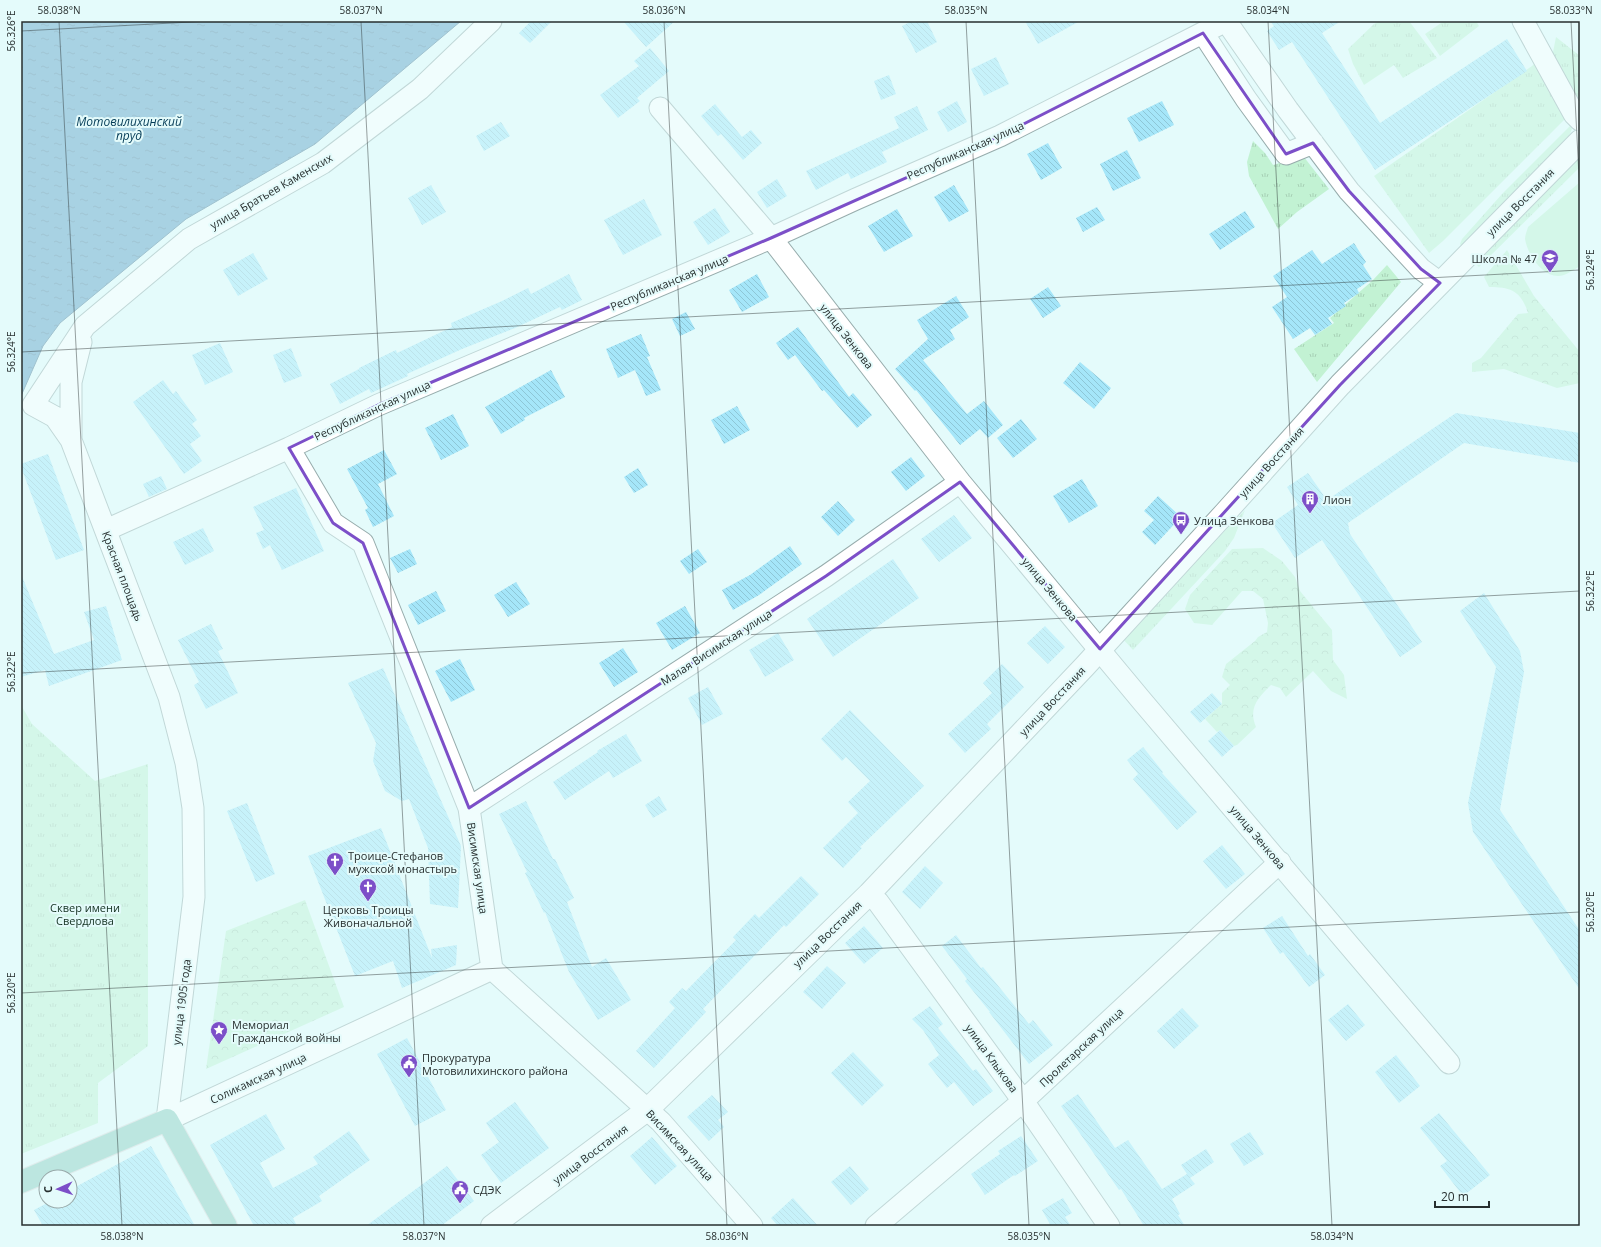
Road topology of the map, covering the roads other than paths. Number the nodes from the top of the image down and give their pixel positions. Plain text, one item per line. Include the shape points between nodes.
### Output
1 (491, 21) edge
2 (1226, 21) edge
3 (1523, 21) edge
4 (1202, 34) junction
5 (660, 108) dead end
6 (1580, 120) edge
7 (1580, 141) edge
8 (1313, 143) junction
9 (771, 238) junction
10 (1440, 282) junction
11 (85, 326) junction
12 (33, 405) joint
13 (71, 440) junction
14 (290, 448) junction
15 (960, 482) junction
16 (106, 530) junction
17 (1100, 649) junction
18 (186, 762) joint
19 (469, 808) junction
20 (1280, 862) junction
21 (869, 894) junction
22 (492, 969) junction
23 (1449, 1063) dead end
24 (1023, 1101) junction
25 (647, 1110) junction
26 (166, 1120) junction
27 (21, 1182) edge
28 (226, 1226) edge
29 (492, 1226) edge
30 (752, 1226) edge
31 (876, 1226) edge
32 (1109, 1226) edge

1 - 11 street, улица Братьев Каменских via 420,89 323,163 189,239
2 - 4 street, Республиканская улица
2 - 8 street
3 - 6 street via 1574,114
4 - 8 street via 1286,154
4 - 9 street, Республиканская улица via 1000,136
5 - 9 street, улица Зенкова
7 - 10 street, улица Восстания
8 - 10 street via 1349,190 1420,269
9 - 14 street, Республиканская улица via 378,405
9 - 15 street, улица Зенкова
10 - 17 street, улица Восстания via 1340,385
11 - 12 street, улица Братьев Каменских
11 - 13 street via 71,382
12 - 13 street, Красная площадь via 55,418
13 - 16 street, Красная площадь
14 - 16 street, Республиканская улица
14 - 19 street, Висимская улица via 333,523 363,543
15 - 17 street, улица Зенкова
15 - 19 street, Малая Висимская улица via 826,576
16 - 18 street, Красная площадь via 168,697
17 - 20 street, улица Зенкова
17 - 21 street, улица Восстания
18 - 26 street, улица 1905 года via 193,808 194,897
19 - 22 street, Висимская улица
20 - 23 street, улица Зенкова
20 - 24 street, Пролетарская улица
21 - 24 street, улица Клыкова via 878,902
21 - 25 street, улица Восстания
22 - 25 street, Висимская улица
22 - 26 street, Соликамская улица
24 - 31 street, Пролетарская улица
24 - 32 street, улица Клыкова
25 - 29 street, улица Восстания
25 - 30 street, Висимская улица via 661,1122
26 - 27 main road, Соликамская улица
26 - 28 main road

